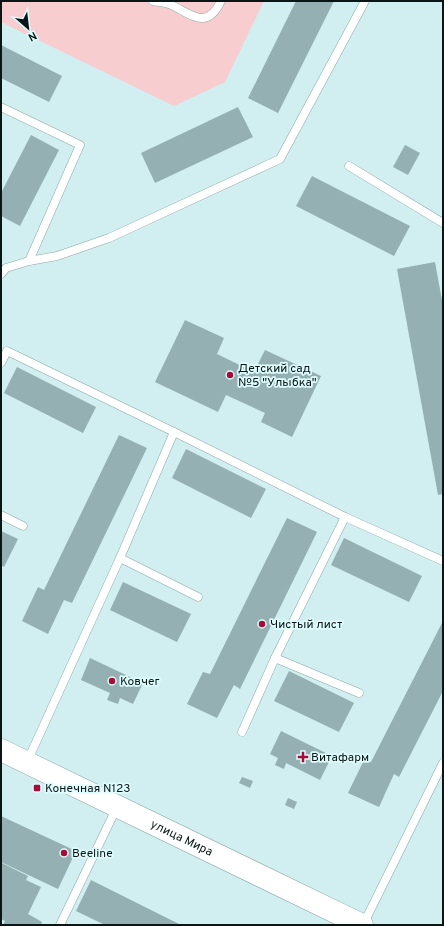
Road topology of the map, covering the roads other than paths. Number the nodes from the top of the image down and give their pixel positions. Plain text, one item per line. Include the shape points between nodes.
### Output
1 (153, 1) edge
2 (221, 1) edge
3 (365, 1) edge
4 (1, 106) edge
5 (349, 166) dead end
6 (443, 223) edge
7 (29, 261) junction
8 (1, 274) edge
9 (1, 363) edge
10 (174, 432) junction
11 (1, 515) edge
12 (345, 517) junction
13 (23, 526) dead end
14 (120, 558) junction
15 (443, 561) edge
16 (198, 597) dead end
17 (275, 658) junction
18 (359, 693) dead end
19 (242, 732) dead end
20 (1, 750) edge
21 (27, 763) junction
22 (443, 763) edge
23 (117, 807) junction
24 (60, 925) edge
25 (362, 925) edge

1 - 2 lane via 168,4 194,17 206,18 216,12
3 - 7 lane via 280,159 109,238 58,256
4 - 7 lane via 80,144
5 - 6 lane
7 - 8 lane via 6,268
9 - 10 lane via 7,351
10 - 12 lane
10 - 14 lane
11 - 13 lane
12 - 15 lane
12 - 17 lane
14 - 16 lane
14 - 21 lane
17 - 18 lane
17 - 19 lane
20 - 21 street, улица Мира
21 - 23 street, улица Мира
22 - 25 lane
23 - 24 lane
23 - 25 street, улица Мира

